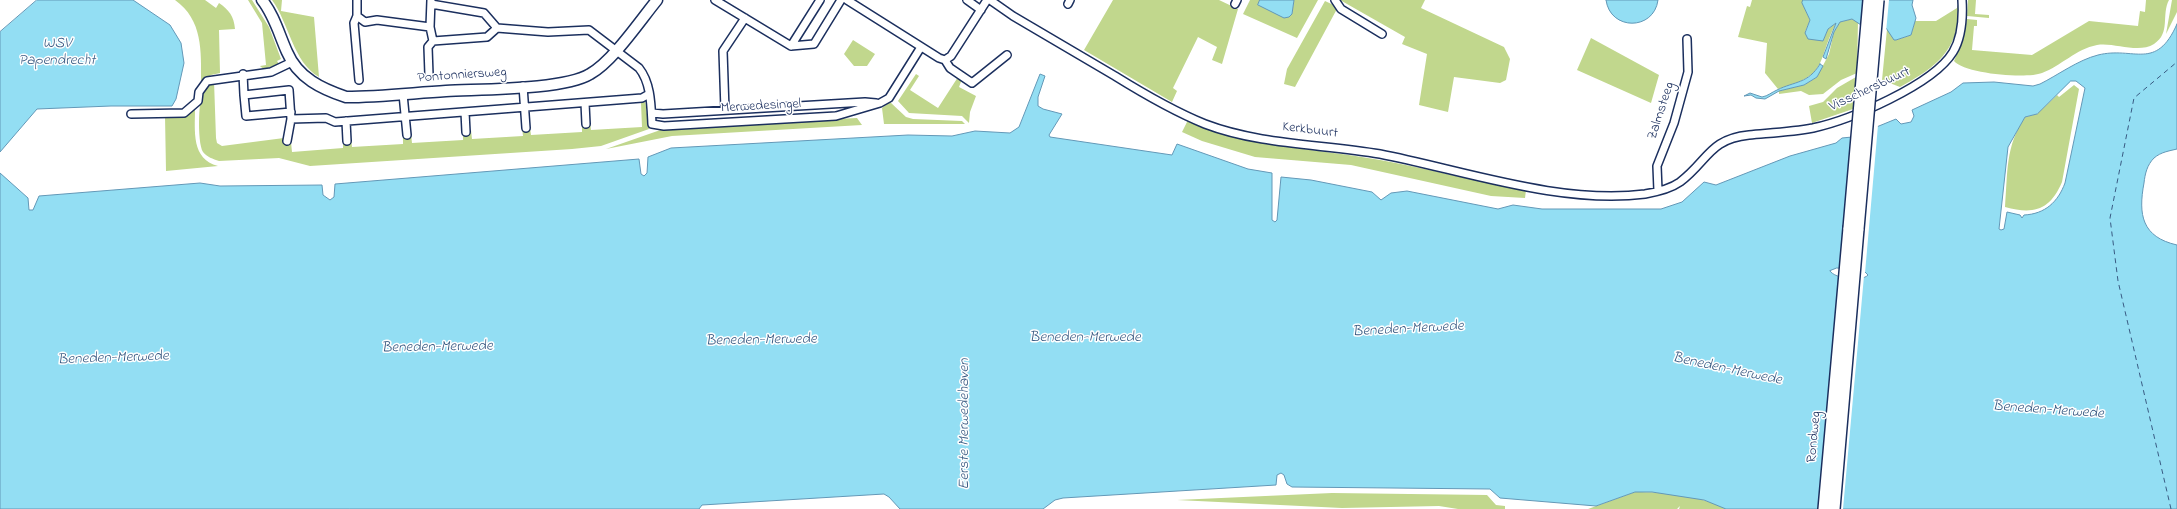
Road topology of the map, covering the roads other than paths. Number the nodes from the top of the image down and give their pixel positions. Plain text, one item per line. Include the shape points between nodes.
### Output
1 (262, 0) edge
2 (357, 0) edge
3 (657, 0) edge
4 (715, 0) edge
5 (820, 0) edge
6 (841, 0) edge
7 (847, 0) edge
8 (967, 0) edge
9 (989, 0) edge
10 (1335, 0) edge
11 (1869, 0) edge
12 (1878, 0) edge
13 (1962, 0) edge
14 (431, 2) edge
15 (981, 10) junction
16 (357, 16) junction
17 (745, 18) junction
18 (430, 27) junction
19 (497, 28) junction
20 (1382, 34) dead end
21 (1687, 39) dead end
22 (433, 41) junction
23 (791, 46) junction
24 (921, 47) junction
25 (616, 50) junction
26 (1007, 54) dead end
27 (945, 60) junction
28 (289, 64) junction
29 (243, 74) junction
30 (430, 75) dead end
31 (359, 80) dead end
32 (524, 86) junction
33 (403, 94) junction
34 (649, 94) junction
35 (244, 95) junction
36 (585, 103) junction
37 (880, 103) junction
38 (526, 108) junction
39 (725, 110) junction
40 (465, 112) junction
41 (652, 113) junction
42 (131, 114) dead end
43 (291, 116) junction
44 (405, 117) junction
45 (346, 121) junction
46 (586, 124) dead end
47 (526, 128) dead end
48 (466, 132) dead end
49 (407, 135) dead end
50 (287, 141) dead end
51 (348, 141) dead end
52 (1658, 191) junction
53 (1841, 368) junction
54 (1824, 509) edge
55 (1834, 509) edge

1 - 28 street, Pontonniersweg via 274,19
2 - 16 street
3 - 25 street, Pontonniersweg
4 - 17 street
5 - 23 street
6 - 23 street via 814,44
7 - 24 street
8 - 15 street
9 - 15 street
9 - 52 street, Kerkbuurt via 1166,106 1224,130 1378,154 1538,189 1594,194 1641,194
10 - 20 street via 1342,9
11 - 53 main road, bridge
12 - 53 main road, bridge
13 - 52 street, Visschersbuurt via 1960,31 1953,52 1943,65 1913,86 1853,115 1827,124 1729,138 1711,150 1680,182
14 - 18 street
14 - 19 street via 484,13
15 - 27 street via 951,56
16 - 18 street via 365,22 377,20
16 - 31 street via 354,23
17 - 23 street
17 - 39 street via 723,51
18 - 22 street
19 - 22 street via 487,37
19 - 25 street, Merwedesingel via 548,32 589,30
21 - 52 street, Zalmsteeg via 1688,72 1674,123 1657,166
22 - 30 street via 428,47
24 - 27 street
24 - 37 street, Merwedesingel via 889,98
25 - 32 street, Pontonniersweg via 603,65 588,76 565,83
25 - 34 street, Merwedesingel via 644,74
26 - 27 street via 972,83 950,68
28 - 29 street via 271,72
28 - 33 street, Pontonniersweg via 325,91 346,98
29 - 35 street
29 - 42 street via 207,81 199,92 198,101 184,113
32 - 33 street, Pontonniersweg
32 - 38 street, Pontonniersweg
33 - 44 street, Pontonniersweg
34 - 36 street via 642,98
34 - 41 street, Merwedesingel
35 - 43 street via 246,116
35 - 43 street via 289,90
36 - 38 street
36 - 46 street
37 - 39 street, Merwedesingel
37 - 41 street, Merwedesingel via 836,116 664,126 652,124
38 - 40 street
38 - 47 street, Pontonniersweg
39 - 41 street, Merwedesingel
40 - 44 street
40 - 48 street
43 - 45 street
43 - 50 street
44 - 45 street
44 - 49 street, Pontonniersweg
45 - 51 street
53 - 54 main road, Rondweg
53 - 55 main road, Rondweg

